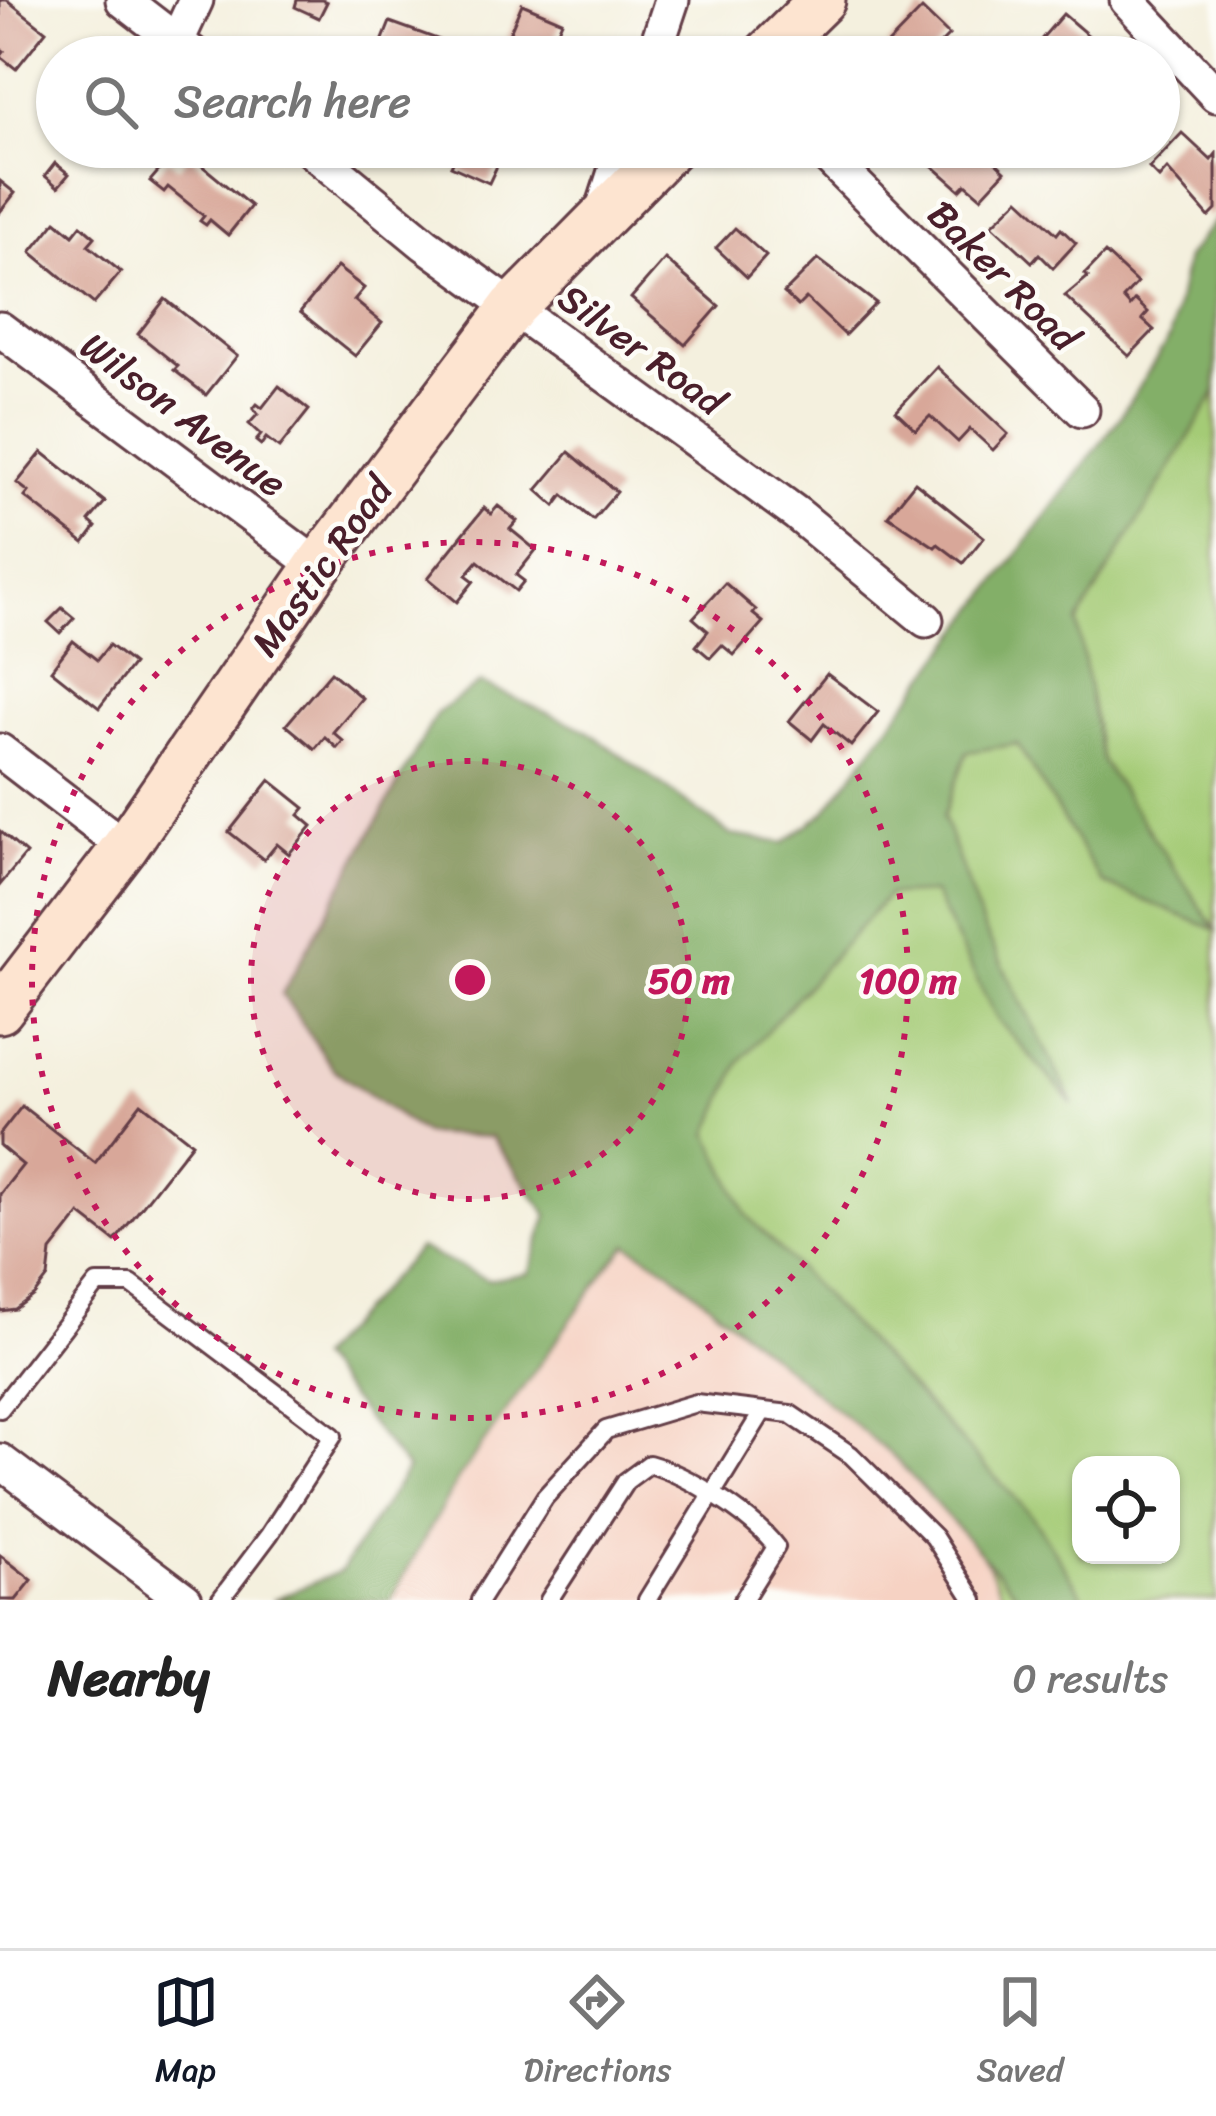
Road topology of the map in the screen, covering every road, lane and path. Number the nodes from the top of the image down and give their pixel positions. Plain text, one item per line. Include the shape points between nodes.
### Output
1 (123, 0) edge
2 (196, 0) edge
3 (671, 0) edge
4 (822, 0) edge
5 (1127, 0) edge
6 (170, 36) edge
7 (189, 36) edge
8 (660, 36) edge
9 (785, 36) edge
10 (1161, 36) edge
11 (1180, 57) edge
12 (1216, 95) edge
13 (333, 168) edge
14 (616, 168) edge
15 (650, 168) edge
16 (839, 168) edge
17 (601, 217) junction
18 (513, 307) junction
19 (0, 329) edge
20 (1082, 410) dead end
21 (318, 566) junction
22 (926, 620) dead end
23 (0, 751) edge
24 (125, 847) junction
25 (0, 1010) edge
26 (0, 1409) edge
27 (763, 1411) junction
28 (0, 1461) edge
29 (712, 1495) junction
30 (185, 1600) edge
31 (220, 1600) edge
32 (480, 1600) edge
33 (549, 1600) edge
34 (647, 1600) edge
35 (743, 1600) edge
36 (974, 1600) edge

1 - 6 street
2 - 7 street
3 - 8 street
4 - 9 main road
5 - 10 street
11 - 12 street
13 - 18 street, Silver Road
14 - 17 street
15 - 17 main road, Mastic Road
16 - 20 street, Baker Road
17 - 18 main road, Mastic Road
18 - 21 main road, Mastic Road
18 - 22 street, Silver Road
19 - 21 street, Wilson Avenue
21 - 24 main road, Mastic Road
23 - 24 street
24 - 25 main road, Mastic Road
26 - 31 lane via 97,1284 131,1284 333,1436
27 - 29 lane
27 - 32 lane via 696,1403 606,1430 545,1497
27 - 36 lane via 790,1414 851,1455 934,1537
28 - 30 street
29 - 33 lane via 649,1465 626,1481
29 - 34 lane
29 - 35 lane via 776,1547

